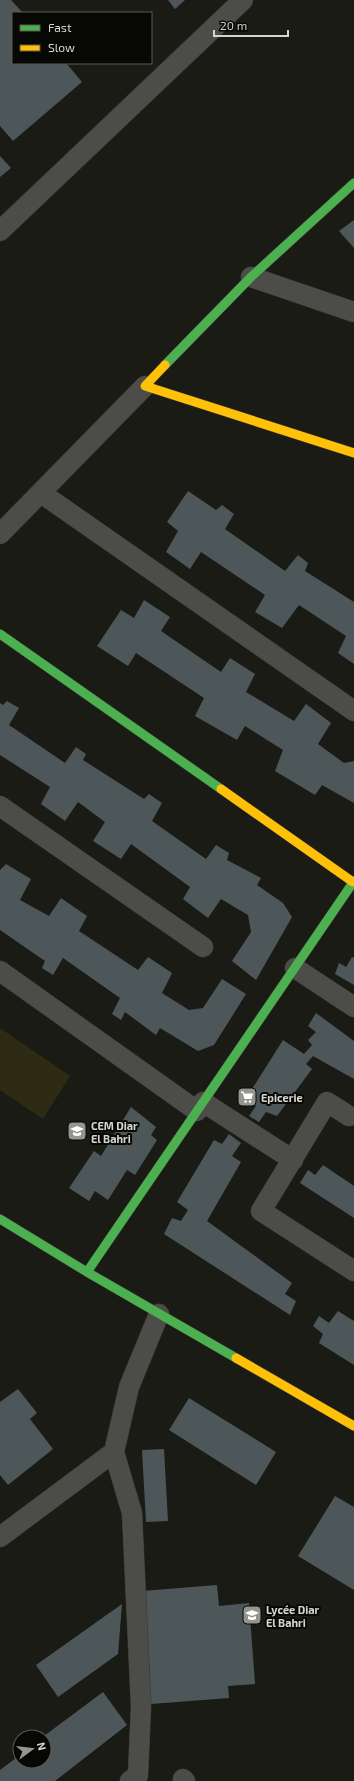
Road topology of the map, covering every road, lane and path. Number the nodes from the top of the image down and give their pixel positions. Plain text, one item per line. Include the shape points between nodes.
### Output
1 (242, 0) edge
2 (354, 183) edge
3 (1, 229) edge
4 (251, 277) junction
5 (354, 312) edge
6 (145, 386) junction
7 (354, 453) edge
8 (41, 493) junction
9 (0, 534) edge
10 (0, 634) edge
11 (354, 711) edge
12 (0, 806) edge
13 (354, 882) edge
14 (203, 947) dead end
15 (295, 968) junction
16 (0, 971) edge
17 (354, 1007) edge
18 (200, 1106) junction
19 (350, 1116) dead end
20 (293, 1160) junction
21 (0, 1219) edge
22 (354, 1271) edge
23 (87, 1272) junction
24 (159, 1314) junction
25 (354, 1426) edge
26 (114, 1452) junction
27 (0, 1537) edge
28 (130, 1781) edge

1 - 3 street
2 - 4 street
4 - 5 street
4 - 6 street
6 - 7 street
6 - 8 street
8 - 9 street
8 - 11 street
10 - 13 street
12 - 14 street
13 - 15 street
15 - 17 street
15 - 18 street
16 - 18 street
18 - 20 street
18 - 23 street
19 - 20 street via 327,1102
20 - 22 street via 261,1211
21 - 23 street
23 - 24 street
24 - 25 street
24 - 26 street via 129,1387
26 - 27 street
26 - 28 street via 132,1513 142,1706 138,1775

